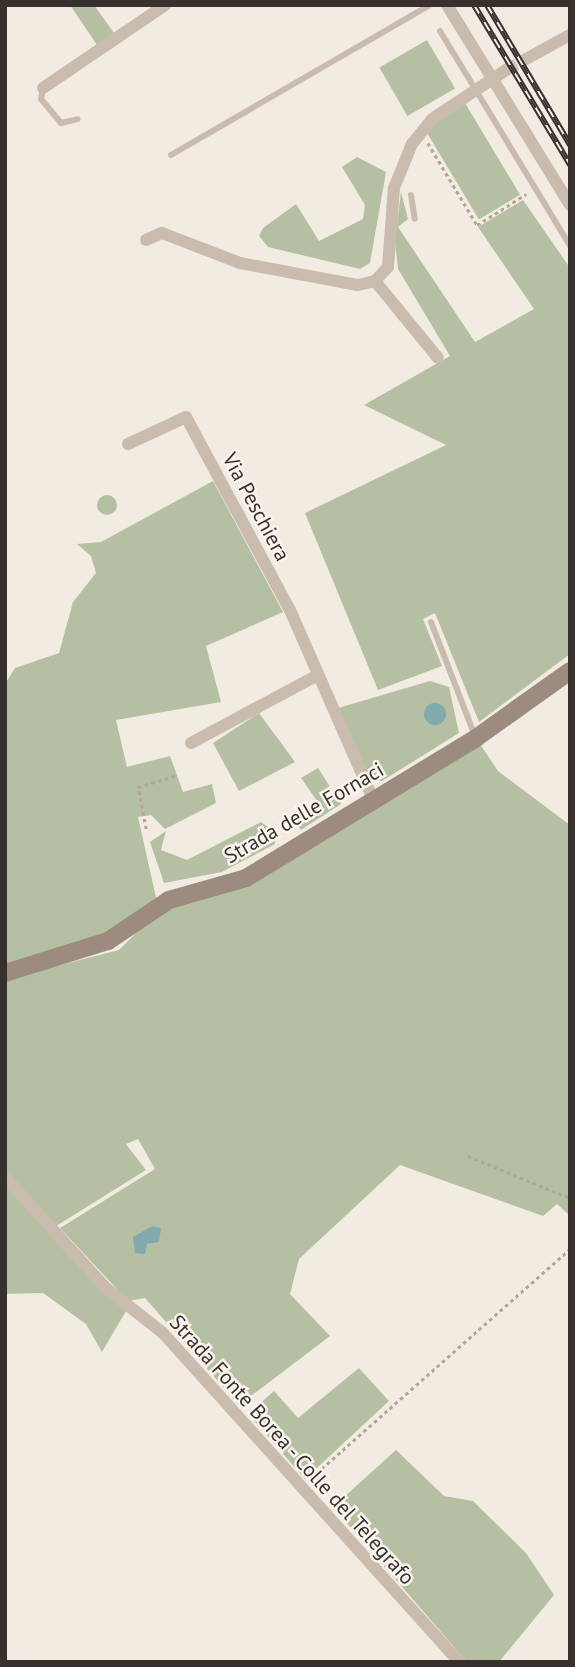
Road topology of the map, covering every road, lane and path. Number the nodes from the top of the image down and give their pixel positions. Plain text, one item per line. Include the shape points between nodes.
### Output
1 (165, 5) edge
2 (430, 5) edge
3 (447, 5) edge
4 (440, 31) dead end
5 (570, 35) edge
6 (526, 59) tunnel mouth
7 (506, 70) tunnel mouth
8 (490, 79) junction
9 (43, 88) joint
10 (472, 90) junction
11 (78, 118) dead end
12 (421, 131) junction
13 (172, 155) dead end
14 (411, 195) dead end
15 (523, 196) dead end
16 (570, 205) edge
17 (415, 219) dead end
18 (146, 240) dead end
19 (570, 246) edge
20 (375, 281) junction
21 (438, 358) dead end
22 (128, 444) dead end
23 (431, 622) dead end
24 (570, 671) edge
25 (318, 676) junction
26 (476, 738) junction
27 (191, 743) dead end
28 (175, 776) dead end
29 (373, 800) junction
30 (146, 829) dead end
31 (5, 972) edge
32 (468, 1156) dead end
33 (5, 1177) edge
34 (570, 1198) edge
35 (570, 1249) edge
36 (300, 1487) junction
37 (459, 1662) edge

1 - 9 street
2 - 13 lane
3 - 8 street
4 - 10 lane
5 - 6 street
7 - 8 street
8 - 10 street
8 - 16 street
9 - 11 lane via 41,99 61,123
10 - 12 street
10 - 19 lane
12 - 15 path via 477,225
12 - 20 street via 394,188 388,267
14 - 17 lane
18 - 20 street via 162,233 240,263 358,285
20 - 21 street
22 - 25 street, Via Peschiera via 186,417 290,610
23 - 26 lane
24 - 26 street, Strada delle Fornaci
25 - 27 street
25 - 29 street, Via Peschiera
26 - 29 street, Strada delle Fornaci
28 - 30 path via 138,787
29 - 31 street, Strada delle Fornaci via 246,878 169,900 108,941
32 - 34 path
33 - 36 street, Strada Fonte Borea - Colle del Telegrafo via 106,1289 163,1334
35 - 36 path
36 - 37 street, Strada Fonte Borea - Colle del Telegrafo

